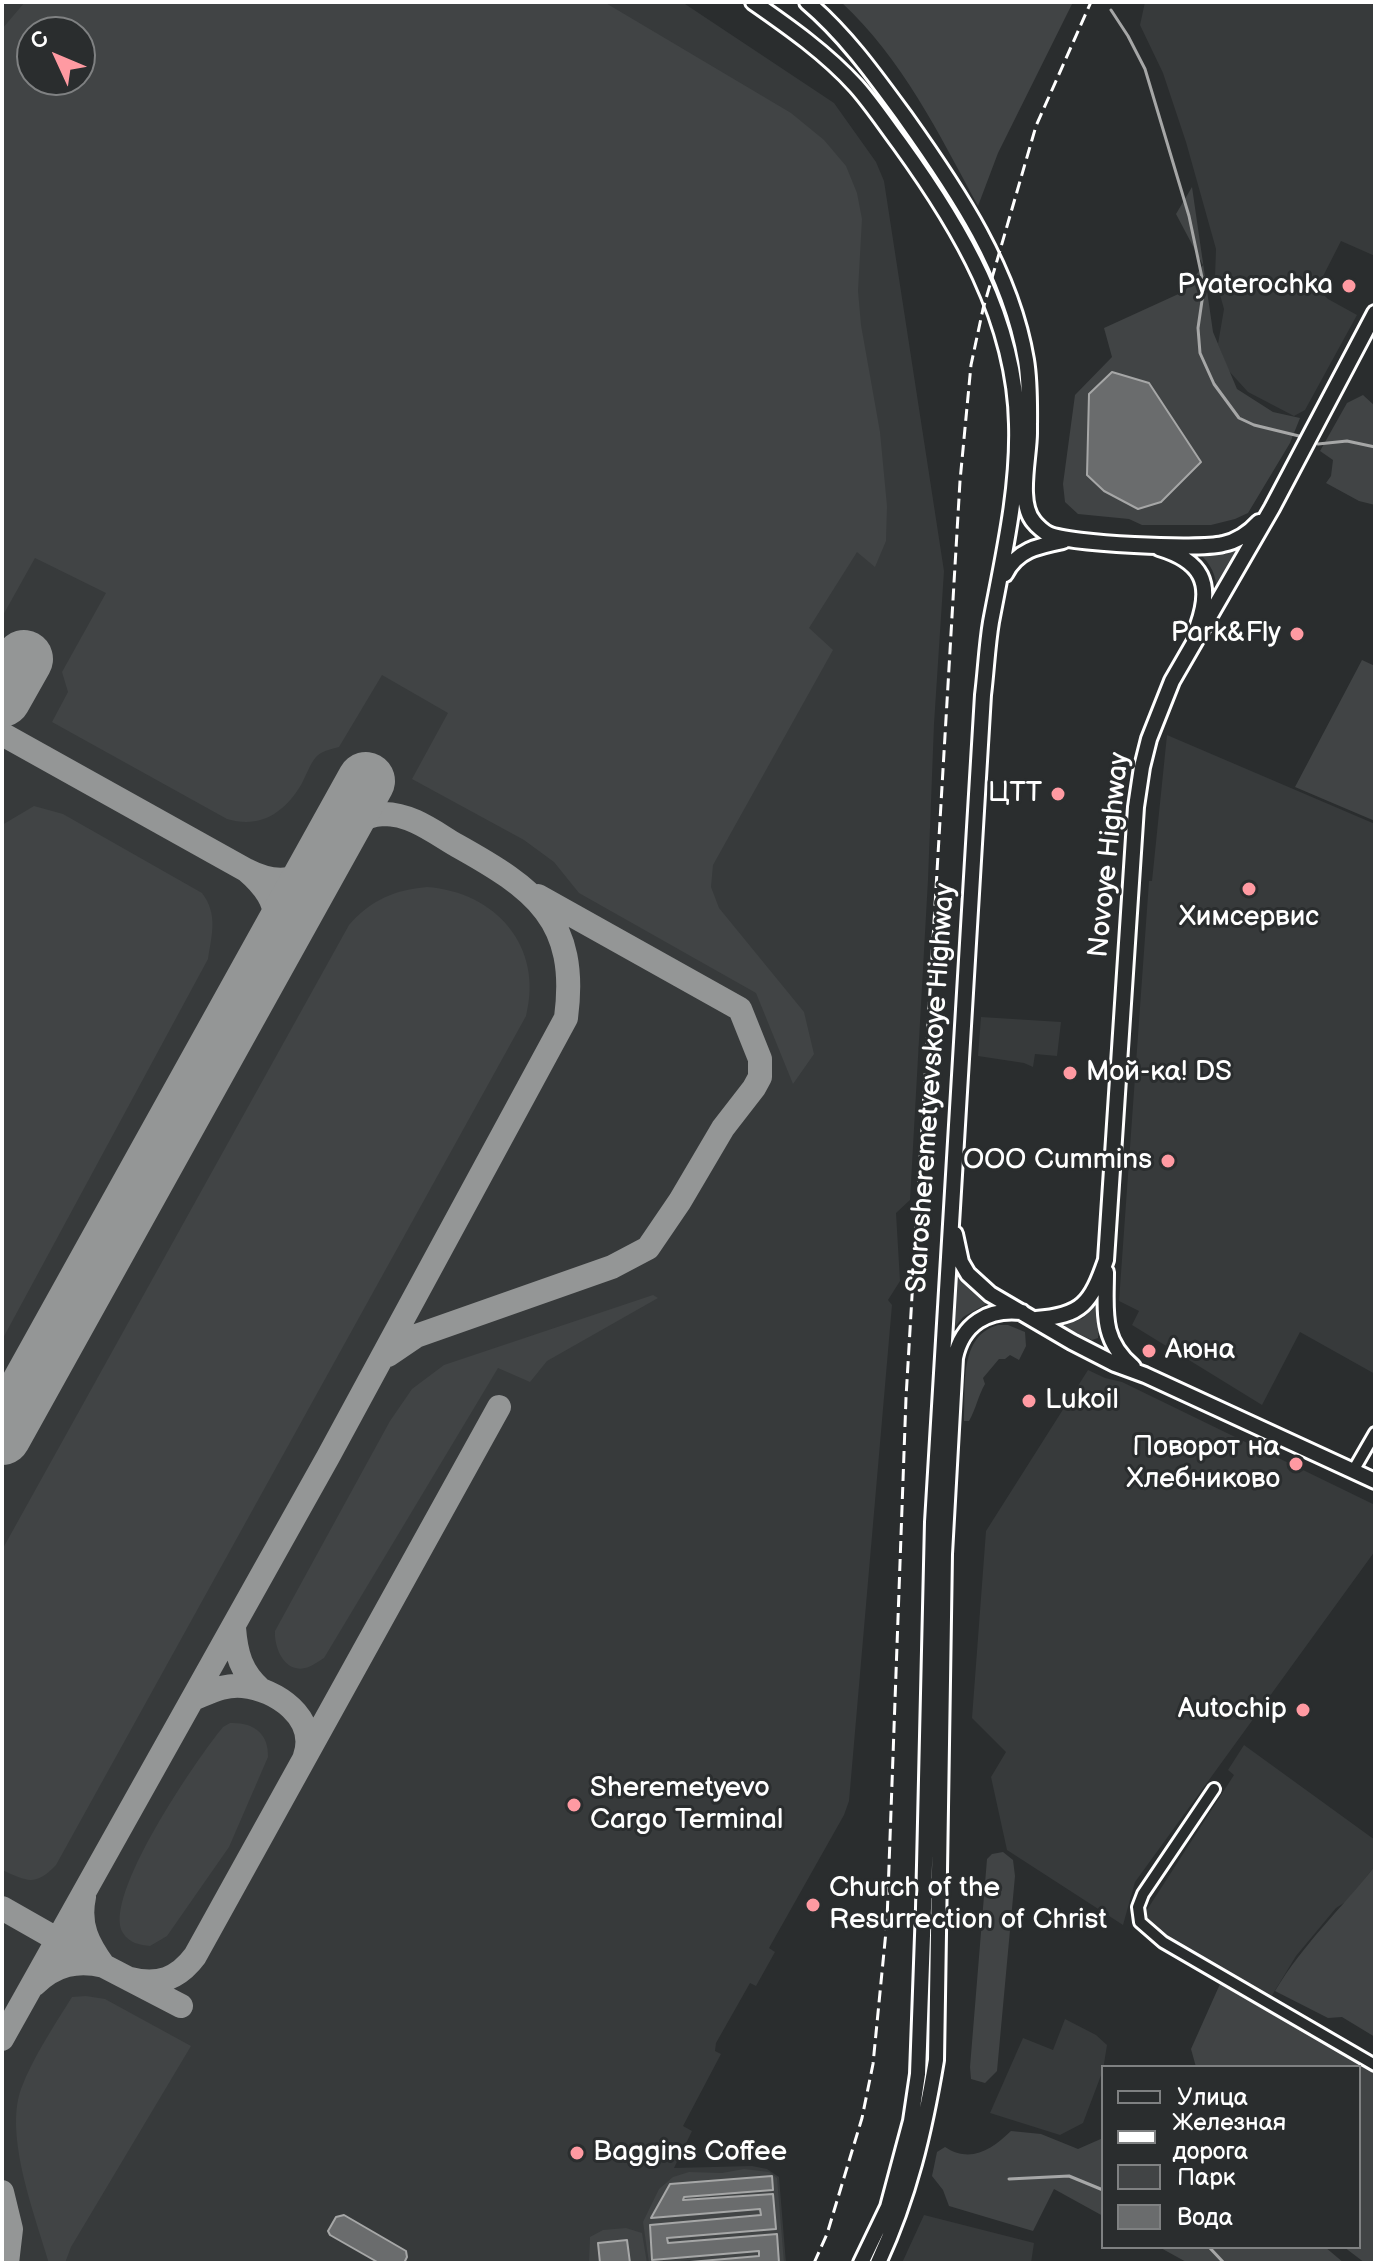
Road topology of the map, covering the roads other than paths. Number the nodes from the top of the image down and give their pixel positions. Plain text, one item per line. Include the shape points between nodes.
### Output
1 (753, 2) edge
2 (807, 2) edge
3 (1375, 313) edge
4 (1272, 508) junction
5 (1071, 540) junction
6 (1151, 545) junction
7 (997, 597) junction
8 (1191, 645) junction
9 (950, 1206) junction
10 (1106, 1260) junction
11 (1029, 1316) junction
12 (1139, 1372) junction
13 (1375, 1433) edge
14 (1353, 1471) junction
15 (1375, 1481) edge
16 (1214, 1789) dead end
17 (1375, 2065) edge
18 (861, 2263) edge
19 (878, 2263) edge

1 - 7 main road, Starosheremetyevskoye Highway via 809,42 880,115 937,197 983,278 1008,352 1017,425
2 - 5 main road via 840,33 933,157 999,273 1026,361 1028,514 1048,534
3 - 4 main road, Novoye Highway
4 - 6 main road via 1250,531 1224,544
4 - 8 main road, Novoye Highway
5 - 6 main road
5 - 7 main road via 1019,554
6 - 8 main road via 1193,565 1205,585
7 - 9 main road, Starosheremetyevskoye Highway via 983,695
8 - 10 main road, Novoye Highway via 1158,712 1136,807
9 - 11 main road via 957,1249 968,1274
9 - 18 main road, Starosheremetyevskoye Highway via 933,1522 918,2074 888,2207
10 - 11 main road, Novoye Highway via 1098,1284 1076,1312
10 - 12 main road via 1110,1339
11 - 12 main road
11 - 19 main road via 985,1316 962,1336 955,1358 941,1660 936,2060 911,2183
12 - 14 main road
13 - 14 street
14 - 15 main road
16 - 17 street via 1143,1894 1140,1922 1163,1942

